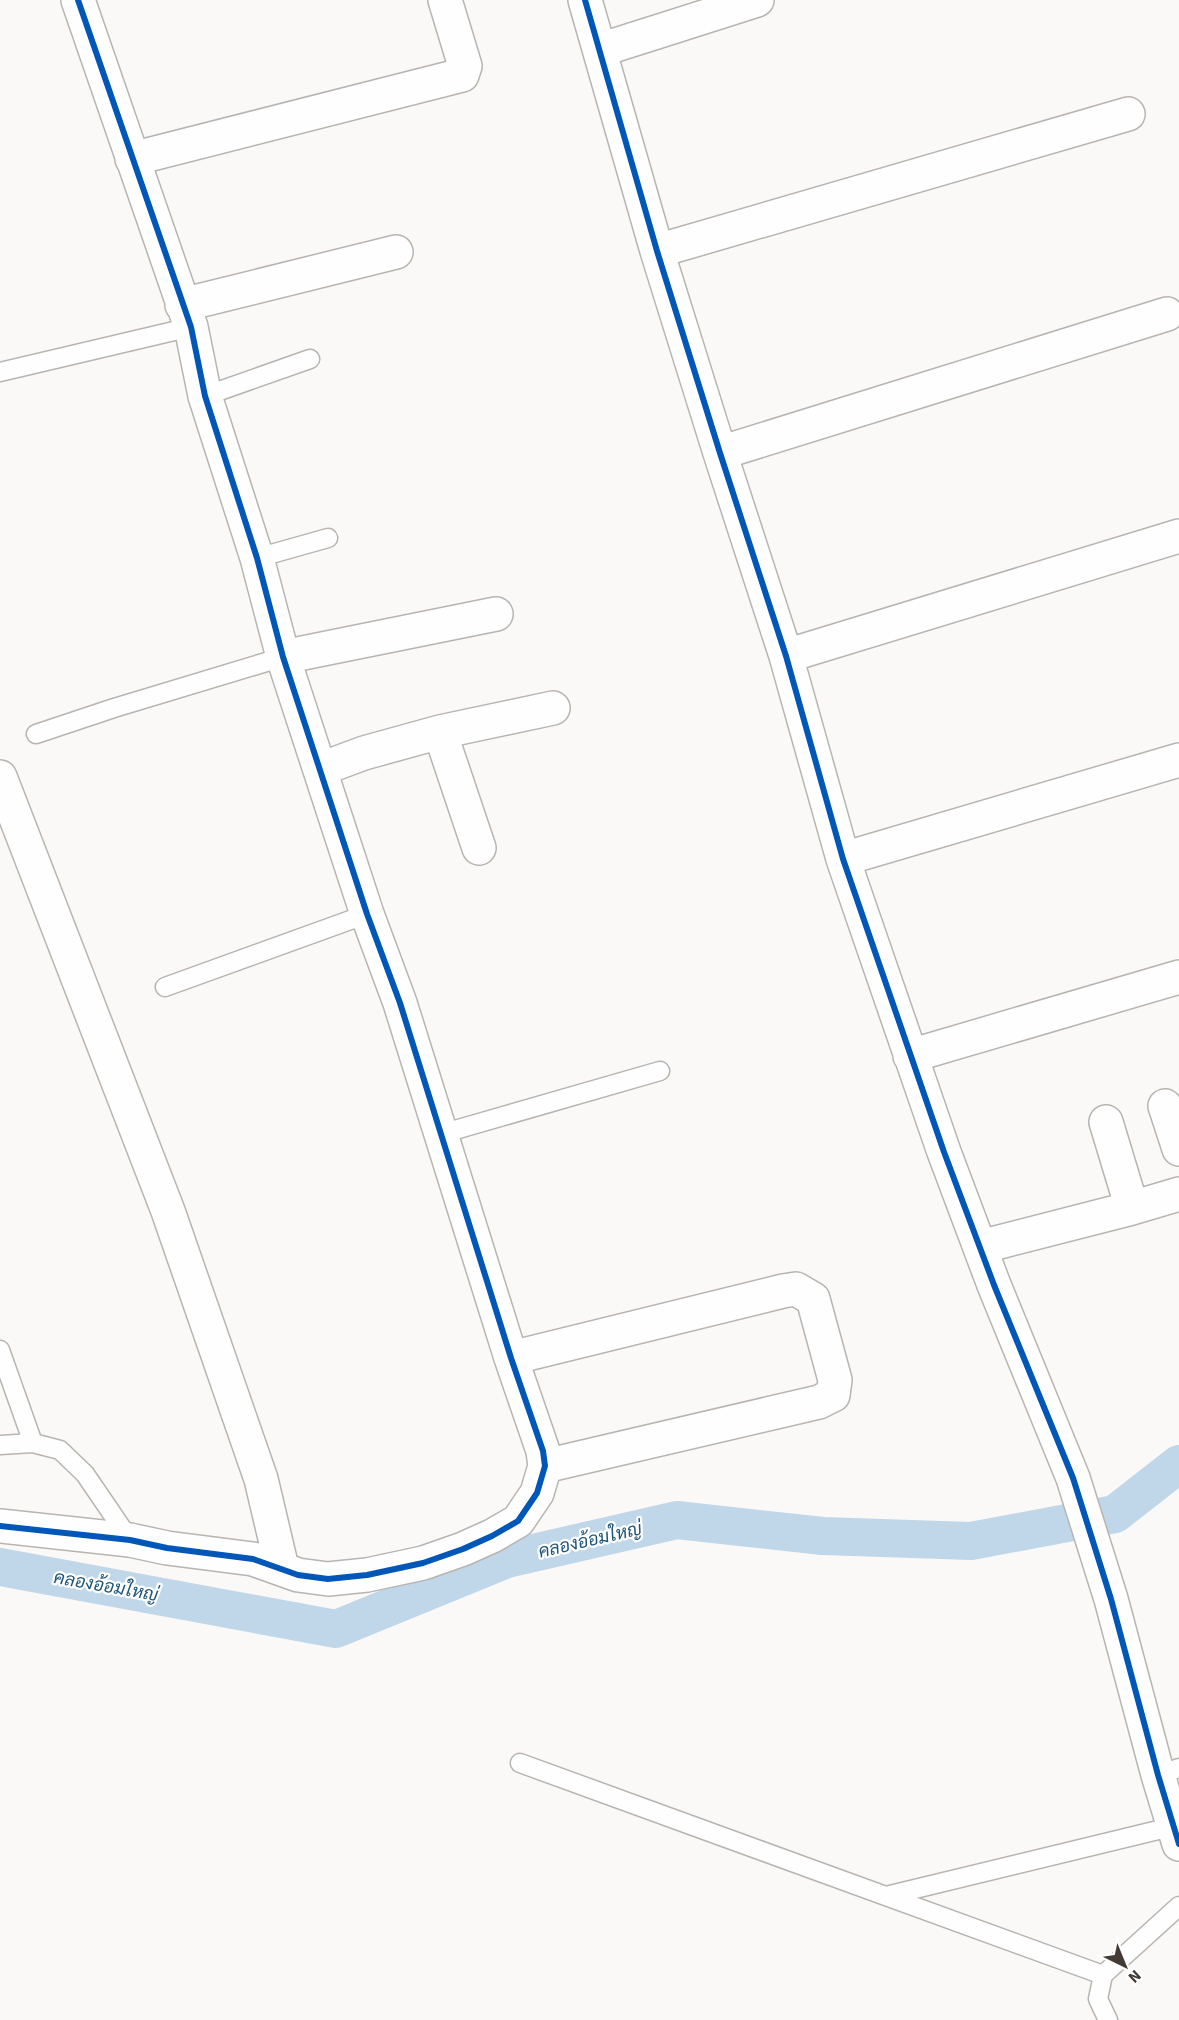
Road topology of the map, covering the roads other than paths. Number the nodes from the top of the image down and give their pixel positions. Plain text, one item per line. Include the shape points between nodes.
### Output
1 (78, 0) edge
2 (446, 0) edge
3 (585, 0) edge
4 (757, 0) edge
5 (600, 50) junction
6 (1128, 114) dead end
7 (132, 159) junction
8 (657, 251) junction
9 (396, 252) dead end
10 (1167, 314) dead end
11 (186, 316) junction
12 (310, 359) dead end
13 (0, 372) edge
14 (205, 396) junction
15 (720, 453) junction
16 (1179, 536) edge
17 (328, 538) dead end
18 (257, 558) junction
19 (496, 614) dead end
20 (786, 656) junction
21 (284, 657) junction
22 (553, 708) dead end
23 (440, 732) junction
24 (36, 734) dead end
25 (1179, 759) edge
26 (321, 769) junction
27 (0, 777) edge
28 (479, 848) dead end
29 (843, 860) junction
30 (367, 914) junction
31 (1179, 977) edge
32 (165, 987) dead end
33 (910, 1056) junction
34 (660, 1071) dead end
35 (1165, 1106) dead end
36 (1106, 1122) dead end
37 (441, 1134) junction
38 (1179, 1149) edge
39 (1179, 1194) edge
40 (1132, 1208) junction
41 (980, 1247) junction
42 (0, 1350) edge
43 (511, 1358) junction
44 (33, 1443) junction
45 (0, 1445) edge
46 (545, 1466) junction
47 (0, 1526) edge
48 (130, 1540) junction
49 (282, 1568) junction
50 (520, 1763) dead end
51 (1168, 1772) edge
52 (1177, 1832) edge
53 (886, 1896) junction
54 (1179, 1906) edge
55 (1103, 1975) junction
56 (1108, 2020) edge

1 - 7 street
2 - 7 street via 465,66 462,75
3 - 5 street
4 - 5 street
5 - 8 street
6 - 8 street
7 - 11 street
8 - 15 street
9 - 11 street
10 - 15 street
11 - 13 lane
11 - 14 street
12 - 14 lane
14 - 18 street
15 - 20 street
16 - 20 street
17 - 18 lane
18 - 21 street
19 - 21 street
20 - 29 street
21 - 24 lane
21 - 26 street
22 - 23 street
23 - 26 street
23 - 28 street
25 - 29 street
26 - 30 street
27 - 49 street via 168,1211 261,1479
29 - 33 street
30 - 32 lane
30 - 37 street
31 - 33 street
33 - 41 street
34 - 37 lane
35 - 38 street
36 - 40 street
37 - 43 street
39 - 40 street
40 - 41 street
41 - 51 street via 1072,1478
42 - 44 lane
43 - 46 street
43 - 46 street via 783,1291 796,1289 813,1299 835,1380 833,1395 819,1402
44 - 45 lane
44 - 48 lane via 60,1450 85,1474
46 - 49 street via 537,1493 518,1521 463,1549 423,1563 328,1579 298,1575
47 - 48 street
48 - 49 street via 253,1559
50 - 53 lane
51 - 52 street
52 - 53 lane
53 - 55 lane
54 - 55 lane
55 - 56 lane via 1098,1999

